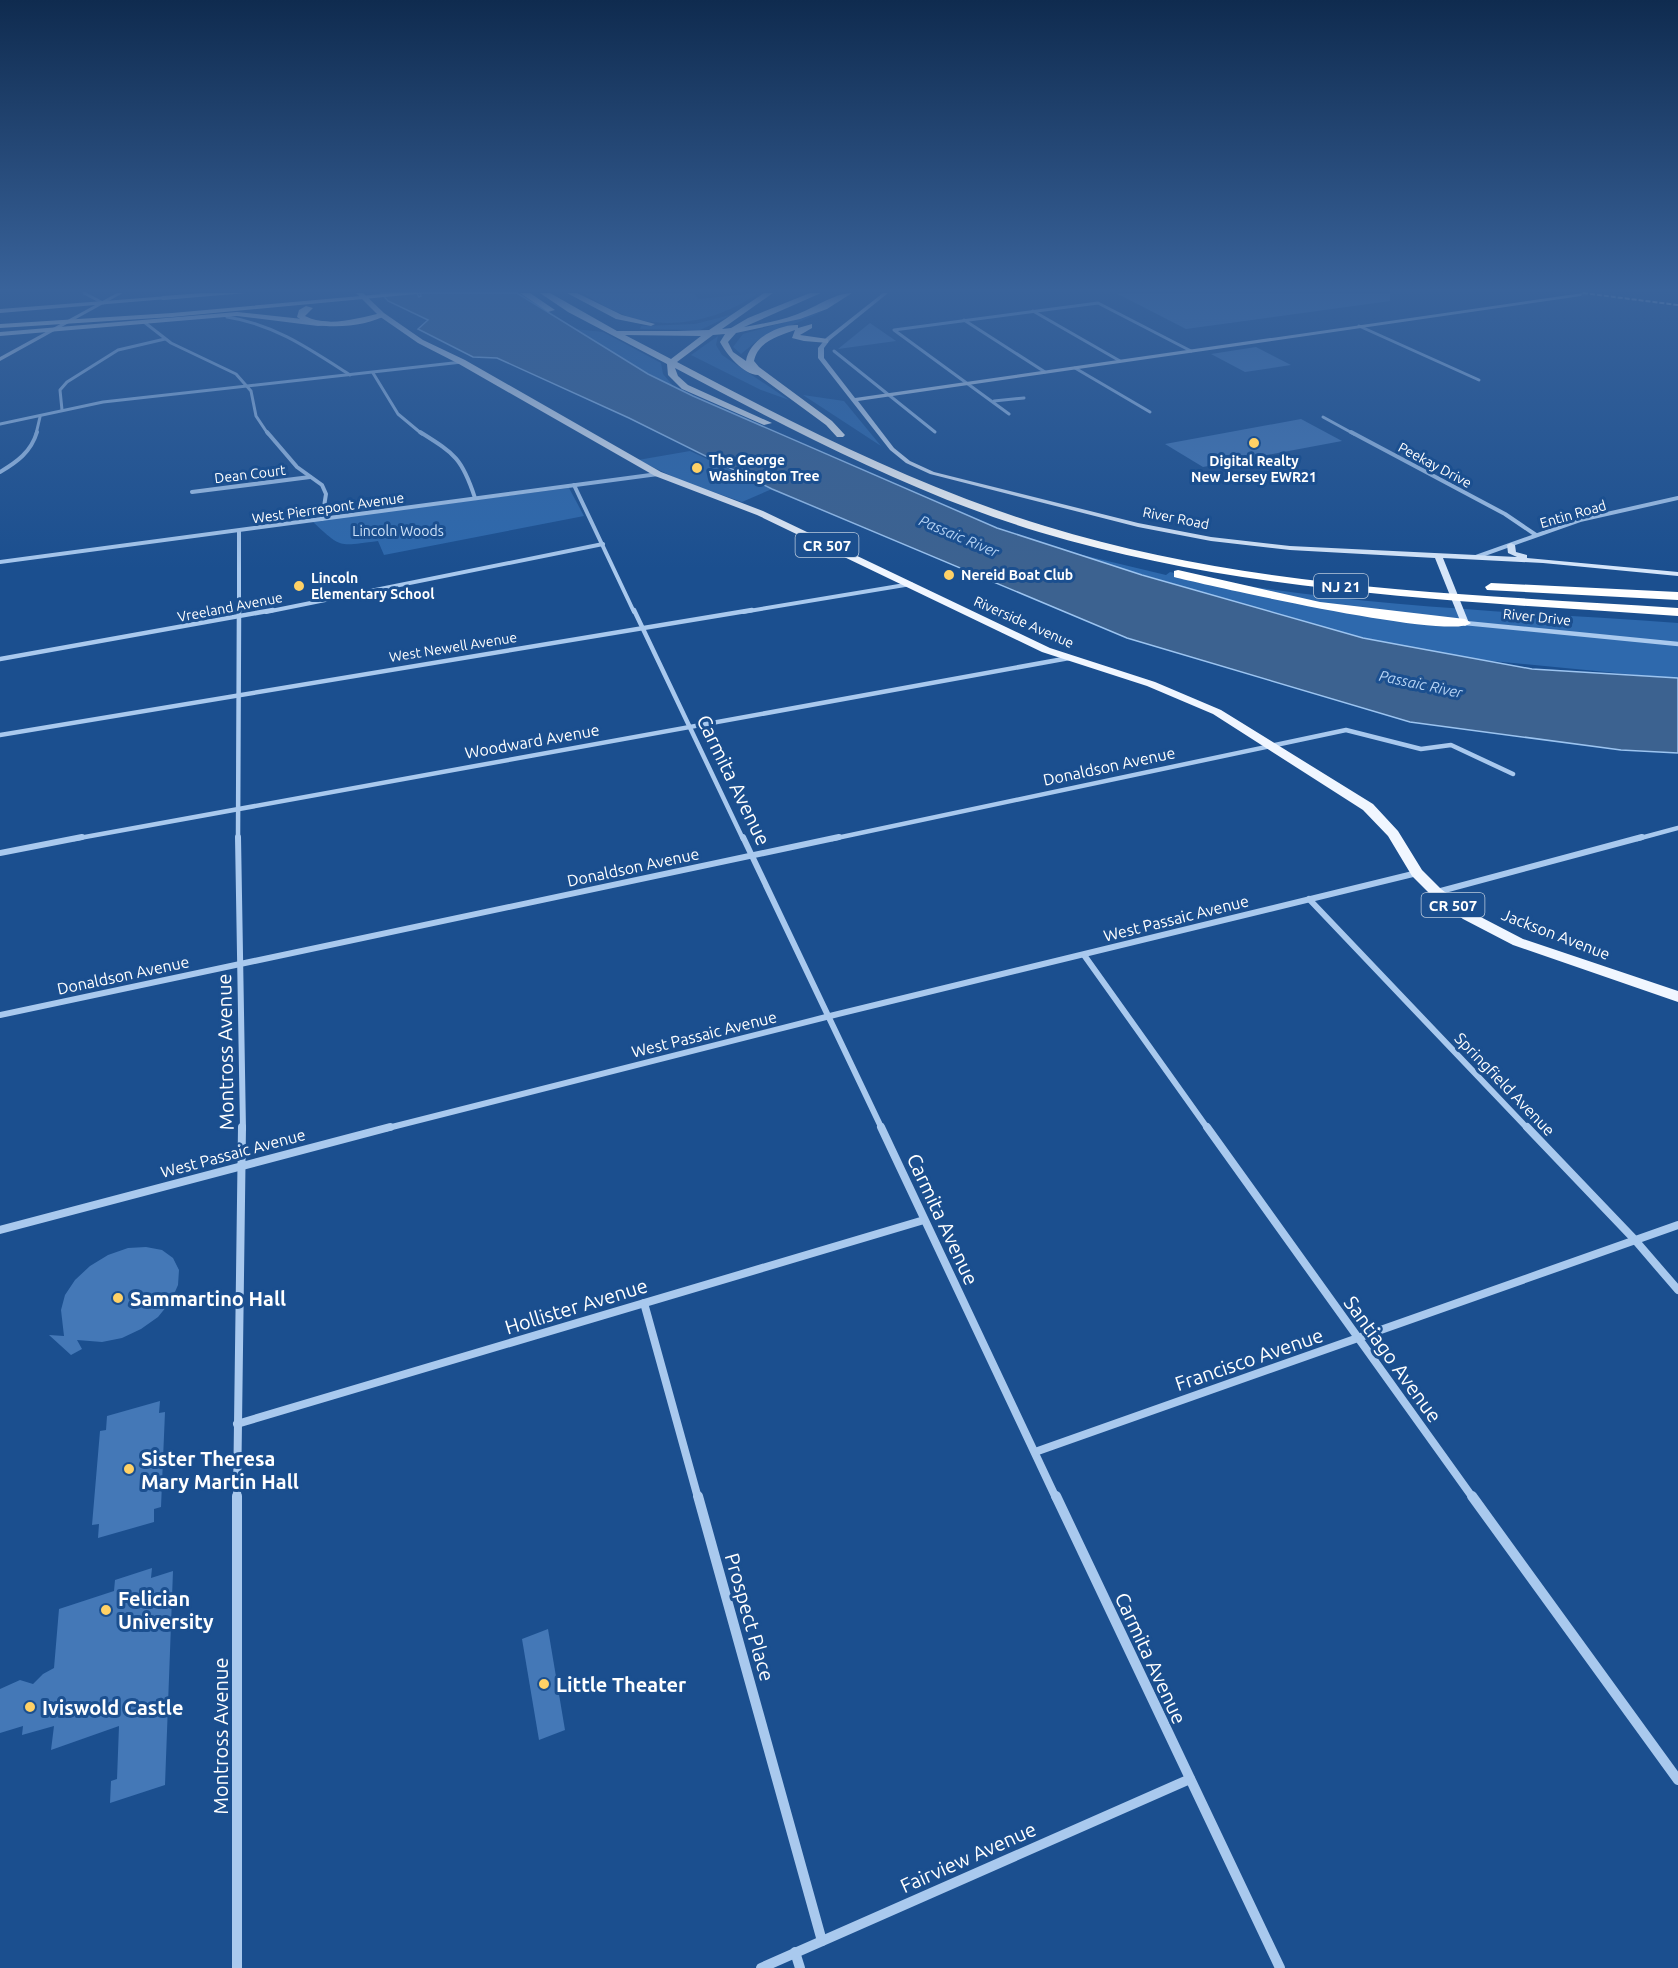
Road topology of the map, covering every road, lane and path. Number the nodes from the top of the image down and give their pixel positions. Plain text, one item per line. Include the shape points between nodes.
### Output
1 (65, 385) edge
2 (265, 385) edge
3 (380, 385) edge
4 (502, 385) edge
5 (684, 385) edge
6 (717, 385) edge
7 (775, 385) edge
8 (777, 385) edge
9 (840, 385) edge
10 (876, 385) edge
11 (963, 385) edge
12 (970, 385) edge
13 (1104, 385) edge
14 (246, 387) junction
15 (783, 390) junction
16 (889, 395) junction
17 (1024, 398) dead end
18 (852, 400) junction
19 (994, 401) junction
20 (62, 410) junction
21 (1150, 412) dead end
22 (1009, 414) dead end
23 (40, 417) junction
24 (1323, 417) dead end
25 (811, 421) dead end
26 (0, 424) edge
27 (935, 432) dead end
28 (840, 435) junction
29 (0, 472) edge
30 (658, 474) junction
31 (310, 477) junction
32 (574, 485) junction
33 (192, 492) dead end
34 (475, 498) junction
35 (1678, 498) edge
36 (958, 500) junction
37 (322, 519) junction
38 (1011, 519) junction
39 (239, 531) junction
40 (1536, 535) junction
41 (603, 544) junction
42 (1510, 544) junction
43 (1438, 555) junction
44 (1476, 557) junction
45 (1543, 561) junction
46 (0, 562) edge
47 (1678, 574) edge
48 (911, 584) junction
49 (1479, 587) junction
50 (1678, 596) edge
51 (1678, 601) edge
52 (1678, 612) edge
53 (240, 617) junction
54 (1465, 623) junction
55 (643, 628) junction
56 (1678, 644) edge
57 (1069, 658) junction
58 (0, 659) edge
59 (238, 694) junction
60 (690, 726) junction
61 (0, 735) edge
62 (1272, 745) junction
63 (1513, 774) dead end
64 (238, 808) junction
65 (1678, 828) edge
66 (0, 853) edge
67 (752, 855) junction
68 (1417, 873) junction
69 (1436, 892) junction
70 (1309, 899) junction
71 (1084, 955) junction
72 (240, 964) junction
73 (1678, 998) edge
74 (0, 1015) edge
75 (830, 1016) junction
76 (243, 1164) junction
77 (924, 1220) junction
78 (1678, 1225) edge
79 (0, 1230) edge
80 (1635, 1240) junction
81 (1678, 1290) edge
82 (644, 1303) junction
83 (1357, 1338) junction
84 (237, 1424) junction
85 (1035, 1452) junction
86 (1190, 1779) junction
87 (1678, 1780) edge
88 (822, 1941) junction
89 (795, 1952) junction
90 (237, 1968) edge
91 (761, 1968) edge
92 (800, 1968) edge
93 (1280, 1968) edge

1 - 20 street via 60,390
2 - 14 street
3 - 34 street via 404,420 461,463
4 - 30 main road, Riverside Avenue / CR 507
5 - 36 highway via 880,472
6 - 36 highway, NJ 21 via 836,446
7 - 15 highway
8 - 15 highway
9 - 18 street, River Road
10 - 16 street
11 - 16 street
12 - 19 street
13 - 21 street
14 - 20 street
14 - 31 street via 251,391 261,425
15 - 28 highway
16 - 18 street
16 - 27 street
17 - 19 street
18 - 43 street, River Road via 899,456 919,468 984,487 1211,539 1290,548
19 - 22 street
20 - 23 street
23 - 26 street
23 - 29 street via 33,446
24 - 40 street, Peekay Drive
25 - 28 highway, NJ 21
28 - 49 highway, NJ 21 via 972,494 1112,538 1279,569
30 - 32 street, West Pierrepont Avenue
30 - 48 main road, Riverside Avenue / CR 507 via 760,513
31 - 33 street, Dean Court
31 - 37 street via 325,491
32 - 34 street, West Pierrepont Avenue
32 - 41 street, Carmita Avenue
34 - 37 street, West Pierrepont Avenue
35 - 40 street, Entin Road via 1580,520
36 - 38 highway, NJ 21
37 - 39 street, West Pierrepont Avenue
38 - 52 highway, NJ 21 via 1137,554 1250,575 1365,589
38 - 54 highway via 1082,546 1219,584 1336,607
39 - 46 street, West Pierrepont Avenue
39 - 53 street, Montross Avenue
40 - 42 street, Entin Road
41 - 53 street, Vreeland Avenue
41 - 55 street, Carmita Avenue
42 - 44 street, Entin Road
42 - 45 street via 1516,555
43 - 44 street, River Road
43 - 54 street
44 - 45 street, River Road
45 - 47 street, River Road
48 - 55 street, West Newell Avenue
48 - 57 main road, Riverside Avenue / CR 507
49 - 50 highway
49 - 51 highway, NJ 21
53 - 58 street, Vreeland Avenue
53 - 59 street, Montross Avenue
54 - 56 street, River Drive
55 - 59 street, West Newell Avenue
55 - 60 street, Carmita Avenue
57 - 60 street, Woodward Avenue
57 - 62 main road, Riverside Avenue / CR 507 via 1195,701
59 - 61 street, West Newell Avenue
59 - 64 street, Montross Avenue
60 - 64 street, Woodward Avenue
60 - 67 street, Carmita Avenue
62 - 63 street, Donaldson Avenue via 1346,730 1421,748 1451,746
62 - 67 street, Donaldson Avenue
62 - 68 main road, Jackson Avenue / CR 507 via 1368,807 1393,834
64 - 66 street, Woodward Avenue
64 - 72 street, Montross Avenue
65 - 69 street
67 - 72 street, Donaldson Avenue
67 - 75 street, Carmita Avenue
68 - 69 main road, Jackson Avenue / CR 507
68 - 70 street, West Passaic Avenue
69 - 73 main road, Jackson Avenue / CR 507 via 1468,916 1518,942
70 - 71 street, West Passaic Avenue
70 - 80 street, Springfield Avenue
71 - 75 street, West Passaic Avenue
71 - 83 street, Santiago Avenue
72 - 74 street, Donaldson Avenue
72 - 76 street, Montross Avenue
75 - 76 street, West Passaic Avenue
75 - 77 street, Carmita Avenue
76 - 79 street, West Passaic Avenue
76 - 84 street, Montross Avenue
77 - 82 street, Hollister Avenue
77 - 85 street, Carmita Avenue
78 - 80 street, Francisco Avenue
80 - 81 street, Springfield Avenue
80 - 83 street, Francisco Avenue
82 - 84 street, Hollister Avenue
82 - 88 street, Prospect Place
83 - 85 street, Francisco Avenue
83 - 87 street, Santiago Avenue
84 - 90 street, Montross Avenue
85 - 86 street, Carmita Avenue
86 - 88 street, Fairview Avenue
86 - 93 street, Carmita Avenue
88 - 89 street, Fairview Avenue
89 - 91 street, Fairview Avenue
89 - 92 street

